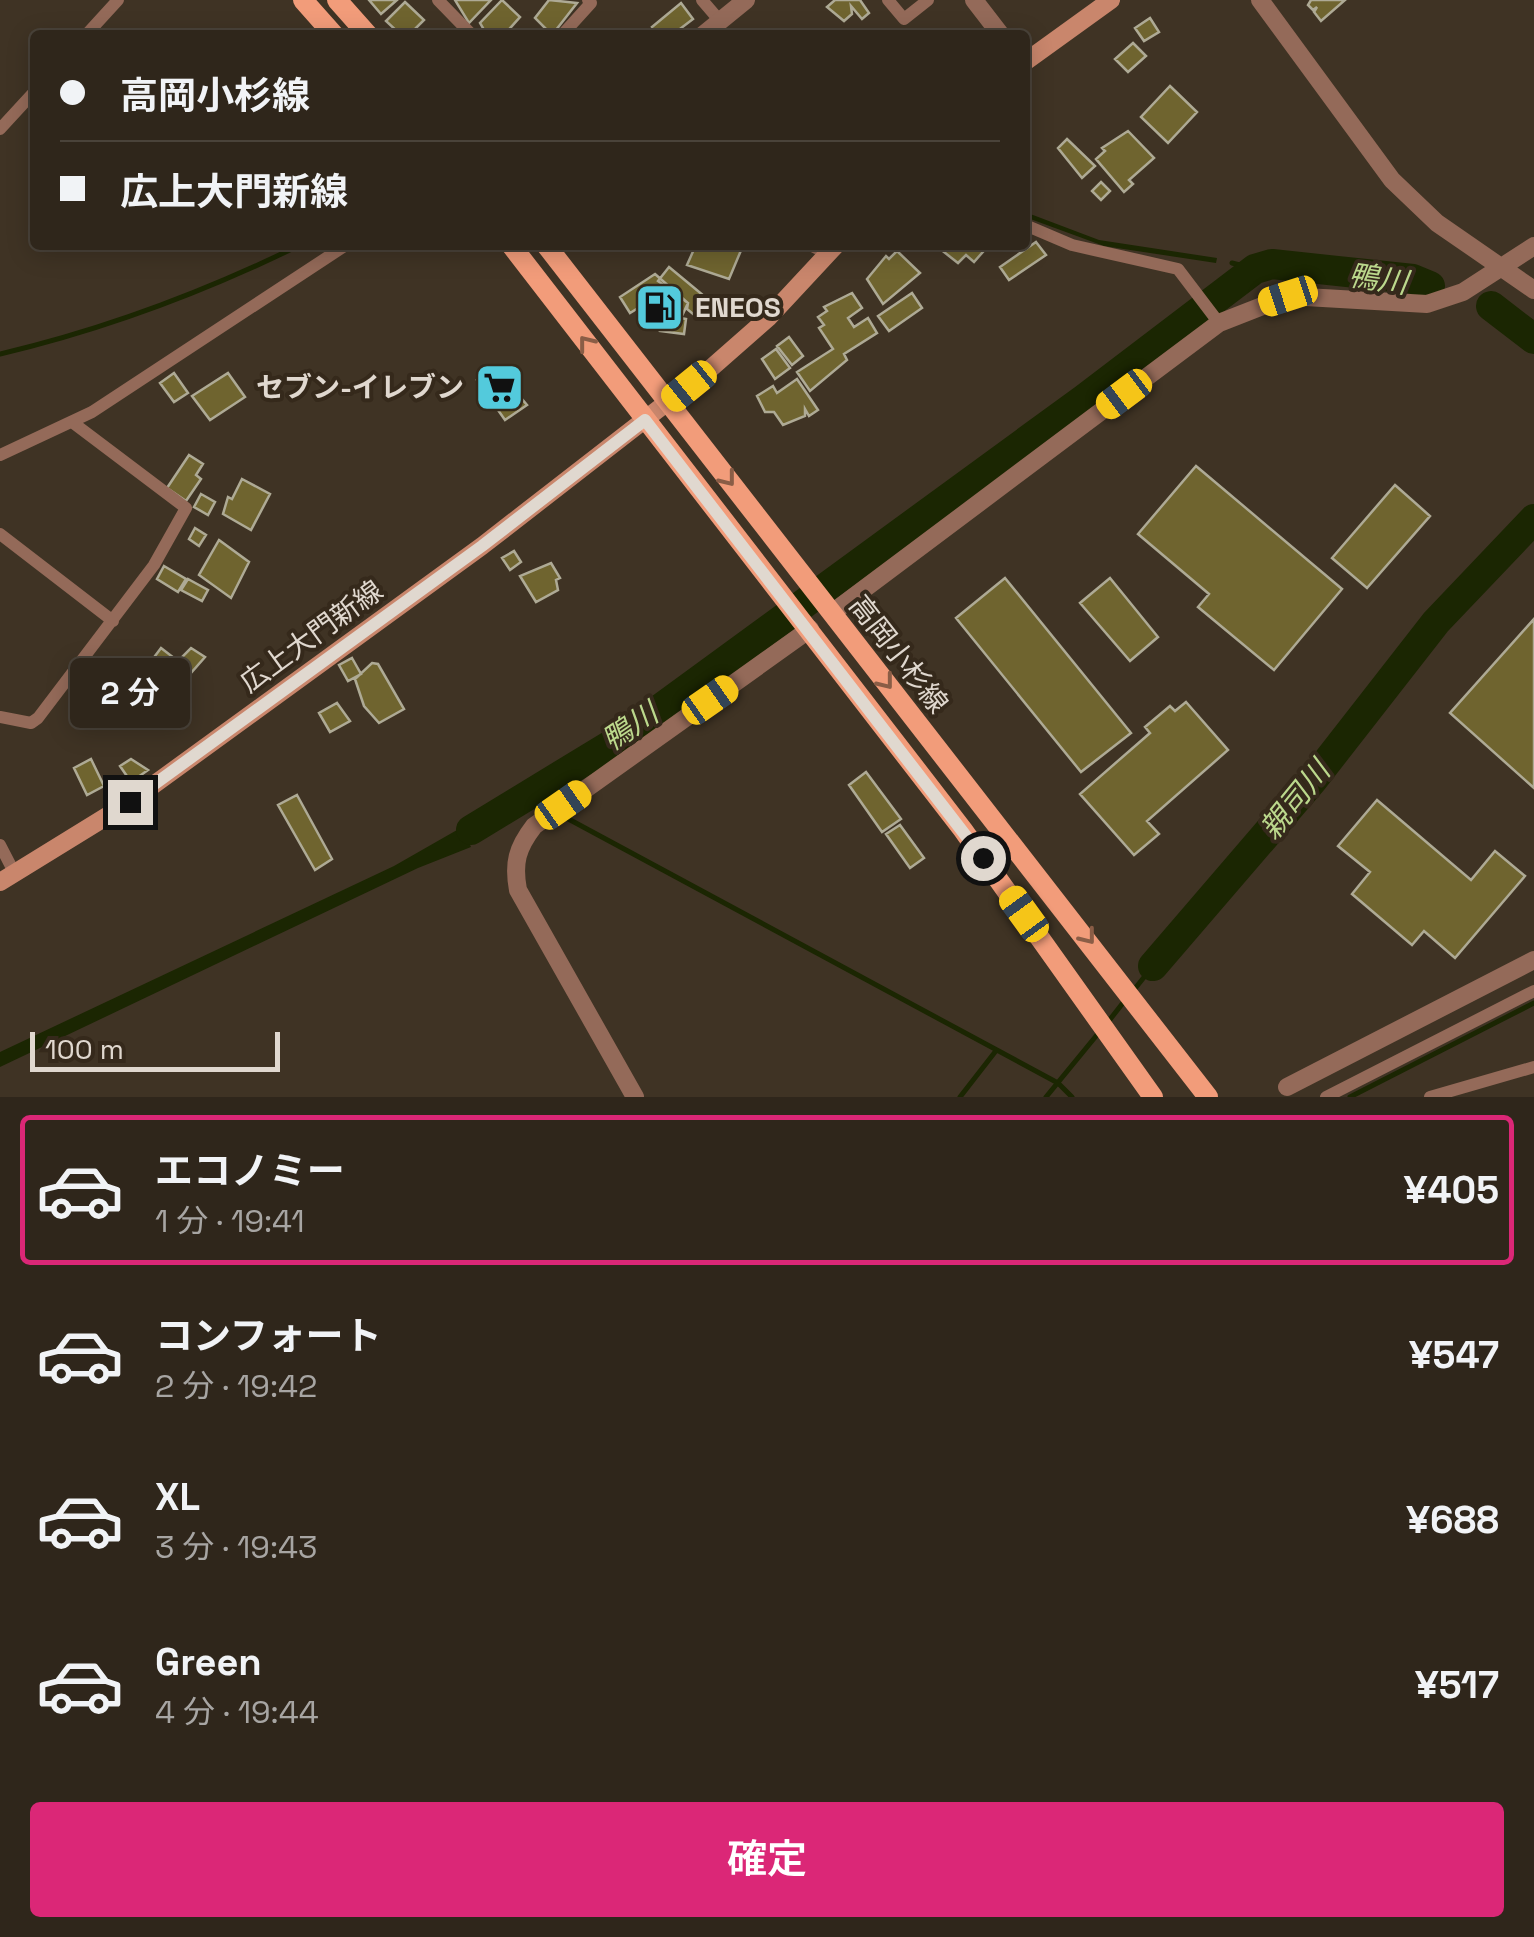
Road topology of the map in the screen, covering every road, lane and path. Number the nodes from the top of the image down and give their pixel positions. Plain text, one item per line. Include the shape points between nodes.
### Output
1 (118, 0) edge
2 (303, 0) edge
3 (337, 0) edge
4 (438, 0) edge
5 (588, 0) edge
6 (702, 0) edge
7 (746, 0) edge
8 (888, 0) edge
9 (928, 0) edge
10 (974, 0) edge
11 (1111, 0) edge
12 (1260, 0) edge
13 (720, 21) junction
14 (91, 30) edge
15 (330, 30) edge
16 (364, 30) edge
17 (467, 30) edge
18 (566, 30) edge
19 (709, 30) edge
20 (998, 30) edge
21 (1030, 58) edge
22 (30, 95) edge
23 (0, 128) edge
24 (1030, 227) edge
25 (1534, 246) edge
26 (338, 250) edge
27 (515, 250) edge
28 (550, 250) edge
29 (832, 250) edge
30 (1502, 268) junction
31 (1534, 290) edge
32 (1217, 320) junction
33 (668, 402) junction
34 (645, 420) junction
35 (72, 422) junction
36 (0, 456) edge
37 (0, 534) edge
38 (829, 609) junction
39 (113, 621) junction
40 (807, 626) junction
41 (0, 716) edge
42 (0, 845) edge
43 (8, 878) edge
44 (1534, 960) edge
45 (1534, 991) edge
46 (1534, 1066) edge
47 (1287, 1086) dead end
48 (635, 1097) edge
49 (1153, 1097) edge
50 (1208, 1097) edge
51 (1326, 1097) edge
52 (1430, 1097) edge

1 - 14 street
2 - 15 main road
3 - 16 main road
4 - 17 street
5 - 18 street
6 - 13 street
7 - 13 street
8 - 9 street via 904,18
10 - 20 street
11 - 21 main road
12 - 30 street via 1392,180
13 - 19 street
22 - 23 street
24 - 32 street via 1087,249 1178,268
25 - 30 street
26 - 35 street
34 -> 27 main road, 高岡小杉線
28 - 33 main road, 高岡小杉線
29 - 33 main road, 広上大門新線 via 768,318
30 - 31 street
30 - 32 street via 1428,304 1288,296
32 - 38 street
33 - 34 main road, 広上大門新線
33 -> 38 main road, 高岡小杉線
34 - 40 main road, 高岡小杉線
34 - 43 main road, 広上大門新線 via 130,802
35 - 36 street
35 - 39 street via 186,508
37 - 39 street
38 -> 50 main road, 高岡小杉線
39 - 41 street via 32,723
40 - 48 street via 521,842 514,866 518,890
40 - 49 main road, 高岡小杉線
42 - 43 street
44 - 47 street
45 - 51 street
46 - 52 street

